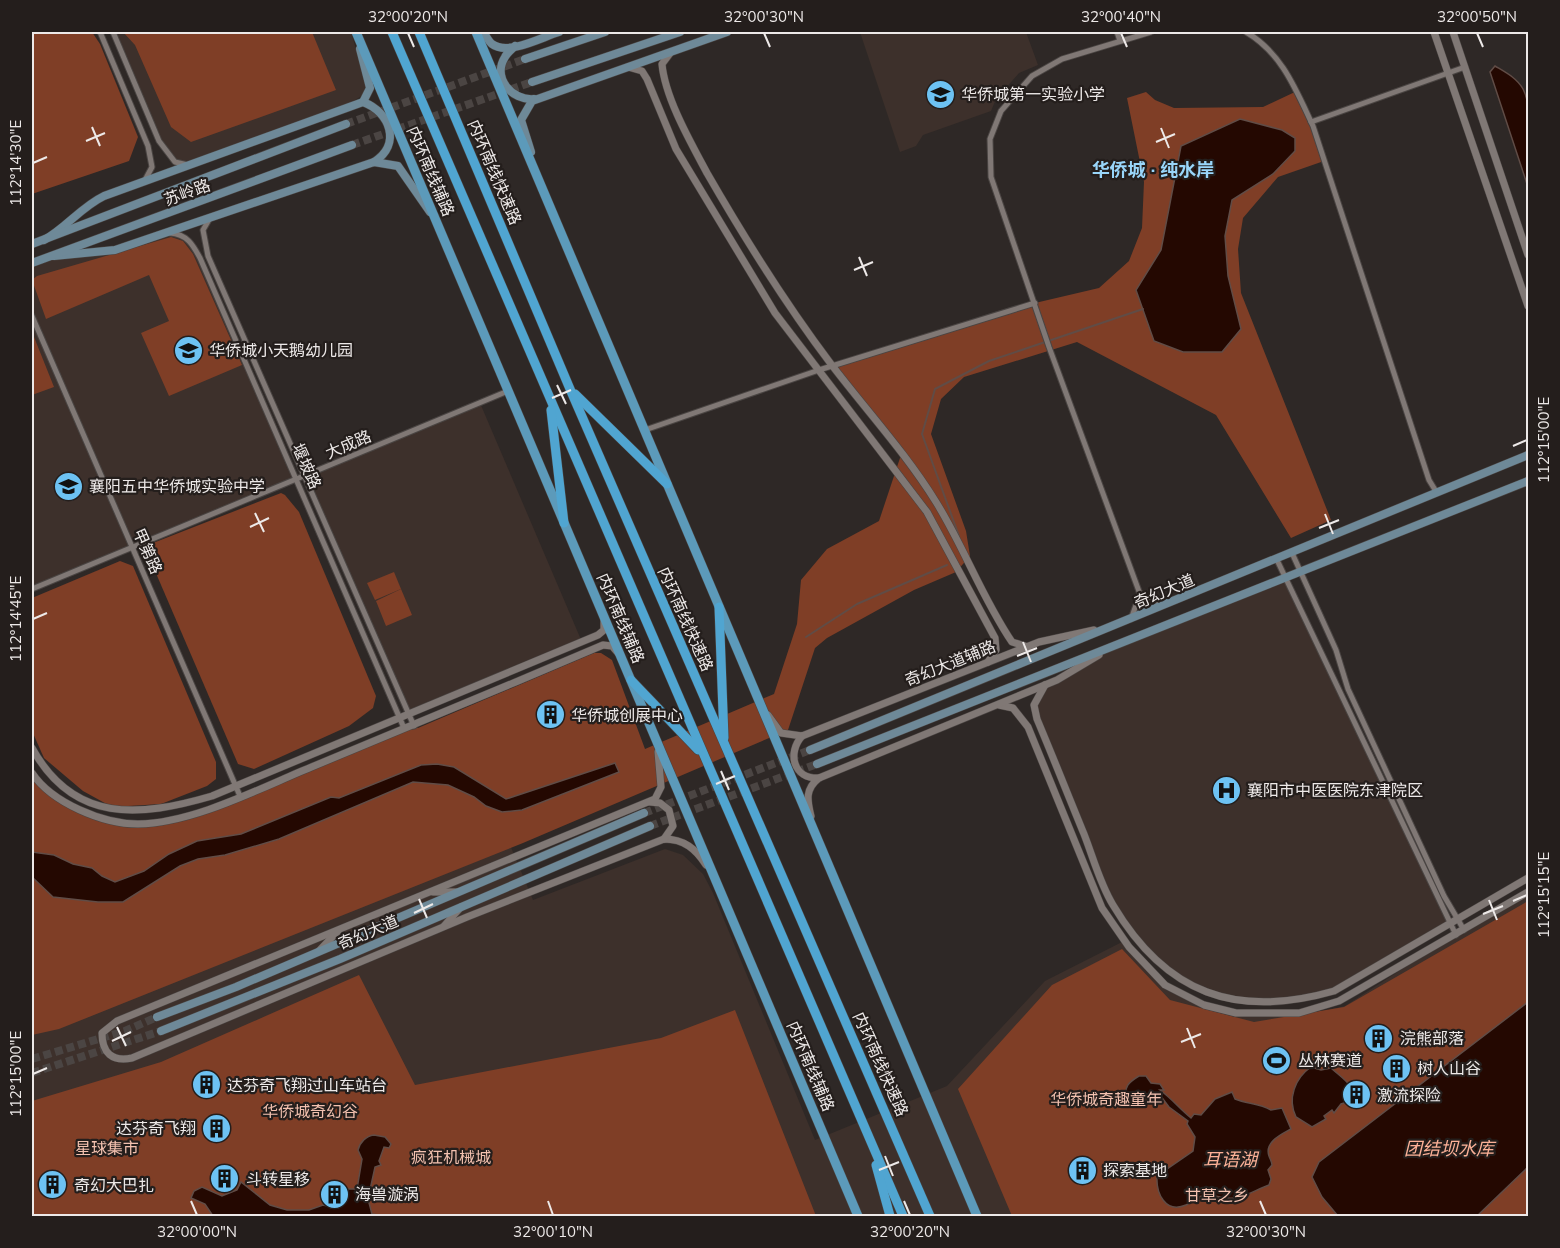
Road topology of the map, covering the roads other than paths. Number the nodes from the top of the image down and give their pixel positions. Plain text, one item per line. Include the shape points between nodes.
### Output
1 (100, 32) edge
2 (113, 32) edge
3 (356, 32) edge
4 (392, 32) edge
5 (419, 32) edge
6 (476, 32) edge
7 (483, 32) edge
8 (559, 32) edge
9 (605, 32) edge
10 (680, 32) edge
11 (727, 32) edge
12 (1117, 32) edge
13 (1151, 32) edge
14 (1246, 32) edge
15 (1434, 32) edge
16 (1453, 32) edge
17 (1120, 41) junction
18 (515, 46) junction
19 (671, 52) junction
20 (525, 59) tunnel mouth
21 (628, 67) junction
22 (1465, 67) junction
23 (1449, 73) junction
24 (532, 82) tunnel mouth
25 (538, 99) junction
26 (363, 102) junction
27 (1311, 122) junction
28 (346, 124) tunnel mouth
29 (352, 145) tunnel mouth
30 (374, 162) junction
31 (190, 166) junction
32 (144, 182) junction
33 (542, 188) junction
34 (210, 218) junction
35 (437, 223) junction
36 (166, 233) junction
37 (44, 240) junction
38 (32, 244) edge
39 (1528, 255) edge
40 (54, 256) junction
41 (32, 263) edge
42 (1035, 303) junction
43 (1528, 306) edge
44 (32, 316) edge
45 (832, 366) junction
46 (819, 370) junction
47 (570, 389) junction
48 (508, 391) junction
49 (549, 399) junction
50 (645, 430) junction
51 (1528, 455) edge
52 (307, 477) junction
53 (298, 480) junction
54 (1528, 482) edge
55 (667, 484) junction
56 (1437, 493) junction
57 (564, 523) junction
58 (132, 548) junction
59 (1293, 553) junction
60 (1277, 560) junction
61 (1300, 572) junction
62 (1285, 577) junction
63 (32, 589) edge
64 (1140, 594) junction
65 (1165, 605) junction
66 (719, 607) junction
67 (603, 615) junction
68 (1131, 619) junction
69 (1111, 627) junction
70 (1116, 645) junction
71 (1028, 647) junction
72 (621, 656) junction
73 (988, 662) junction
74 (631, 680) junction
75 (1045, 685) junction
76 (999, 705) junction
77 (762, 708) junction
78 (409, 714) junction
79 (400, 718) junction
80 (414, 726) junction
81 (404, 728) junction
82 (802, 736) junction
83 (656, 737) junction
84 (724, 743) junction
85 (32, 748) edge
86 (810, 750) tunnel mouth
87 (702, 754) junction
88 (817, 764) tunnel mouth
89 (32, 773) edge
90 (819, 778) junction
91 (236, 786) junction
92 (240, 796) junction
93 (648, 802) junction
94 (644, 813) tunnel mouth
95 (650, 826) tunnel mouth
96 (664, 839) junction
97 (817, 839) junction
98 (1528, 878) edge
99 (457, 891) junction
100 (427, 892) junction
101 (721, 892) junction
102 (1528, 892) edge
103 (461, 907) junction
104 (1458, 921) junction
105 (1451, 925) junction
106 (442, 927) junction
107 (340, 929) junction
108 (1464, 930) junction
109 (1456, 935) junction
110 (319, 951) junction
111 (327, 964) junction
112 (354, 964) junction
113 (156, 1017) tunnel mouth
114 (161, 1031) tunnel mouth
115 (868, 1133) junction
116 (858, 1216) edge
117 (890, 1216) edge
118 (903, 1216) edge
119 (930, 1216) edge
120 (977, 1216) edge

1 - 32 street via 148,146 152,167
2 - 31 street via 159,141 176,162
3 - 26 main road via 370,88
3 - 35 main road, 内环南线辅路
4 - 49 highway
5 - 47 highway, 内环南线快速路
6 - 33 main road
7 - 18 main road via 500,47
8 - 18 main road
9 - 20 main road
10 - 24 main road
11 - 19 main road
12 - 17 street
13 - 17 street
14 - 27 street via 1262,42 1291,77
15 - 23 street
16 - 22 street
17 - 42 street via 1062,59 1032,76 1001,111 990,140 991,177
18 - 25 main road via 504,57 504,85 515,96
19 - 21 main road
19 - 45 street via 662,64 663,73 691,143 787,304
21 - 25 main road
21 - 46 street via 642,71 648,79 676,149 718,221 775,313
22 - 23 street
22 - 39 street
23 - 27 street
23 - 43 street
25 - 33 main road via 525,109 521,120
26 - 30 main road via 375,106 389,130 386,154
26 - 31 main road
27 - 56 street via 1429,480
28 - 37 main road, 苏岭路
29 - 40 main road, 苏岭路
30 - 34 main road
30 - 35 main road via 398,166
31 - 32 main road
32 - 37 main road via 85,205
33 - 50 main road
34 - 36 main road
34 - 52 street, 堰坡路 via 203,230 208,256
35 - 48 main road, 内环南线辅路
36 - 40 main road via 115,250
36 - 53 street, 堰坡路 via 181,234 200,258
37 - 38 main road, 苏岭路
40 - 41 main road, 苏岭路
42 - 45 street
42 - 64 street
44 - 58 street, 甲第路
45 - 46 street
45 - 71 street via 902,452 936,502 1012,642
46 - 50 street
46 - 73 street via 932,521 995,638 996,650
47 - 55 highway
47 - 84 highway, 内环南线快速路
48 - 52 street, 大成路
48 - 57 main road, 内环南线辅路
49 - 57 highway
49 - 87 highway
50 - 55 main road
51 - 56 main road, 奇幻大道
52 - 53 street, 大成路
52 - 78 street, 堰坡路
53 - 58 street, 大成路
53 - 79 street, 堰坡路
54 - 61 main road, 奇幻大道
55 - 66 main road
56 - 59 main road, 奇幻大道
57 - 67 main road, 内环南线辅路
58 - 63 street, 大成路
58 - 91 street, 甲第路
59 - 60 main road, 奇幻大道
59 - 61 street
60 - 62 street
60 - 65 main road, 奇幻大道
61 - 62 main road, 奇幻大道
61 - 104 street via 1336,650 1348,689
62 - 70 main road, 奇幻大道
62 - 105 street
64 - 65 street
64 - 68 street
65 - 68 main road, 奇幻大道
66 - 77 main road
66 - 84 highway
67 - 72 main road, 内环南线辅路
67 - 78 street via 604,630 598,635
68 - 69 main road, 奇幻大道
69 - 71 street, 奇幻大道辅路
69 - 86 main road, 奇幻大道
70 - 75 street
70 - 88 main road, 奇幻大道
71 - 73 street, 奇幻大道辅路
72 - 74 main road, 内环南线辅路
72 - 80 street via 612,646 603,645
73 - 82 street, 奇幻大道辅路
74 - 83 main road, 内环南线辅路
74 - 87 highway
75 - 76 street
75 - 105 street via 1034,705 1037,719 1112,904 1138,941 1175,978 1207,993 1235,1000 1300,1001 1334,991
76 - 90 street
76 - 109 street via 1013,708 1028,727 1102,908 1129,947 1165,985 1204,1005 1236,1013 1299,1013 1339,1001
77 - 82 street via 782,733
77 - 97 main road
78 - 79 street
78 - 80 street, 堰坡路
79 - 81 street, 堰坡路
79 - 91 street
80 - 81 street
81 - 92 street
82 - 90 street via 795,744 794,764 810,779
83 - 93 street via 661,786 655,799
83 - 101 main road, 内环南线辅路
84 - 119 highway, 内环南线快速路
85 - 91 street via 43,769 71,794 112,811 162,810
87 - 115 highway
89 - 92 street via 64,802 109,822 164,821
90 - 97 street via 809,789 807,799
91 - 92 street, 甲第路
93 - 96 street via 660,803 673,817 674,826
93 - 100 street
94 - 99 main road, 奇幻大道
95 - 103 main road, 奇幻大道
96 - 101 street via 687,843 700,855
96 - 106 street
97 - 120 main road
98 - 104 street
99 - 100 street
99 - 110 main road, 奇幻大道
100 - 107 street
101 - 116 main road, 内环南线辅路
102 - 108 street
103 - 106 street
103 - 111 main road, 奇幻大道
104 - 105 street
104 - 108 street
105 - 109 street
106 - 112 street
107 - 110 street
107 - 112 street via 117,1021 102,1033 104,1049 116,1059 132,1058
108 - 109 street
110 - 113 main road, 奇幻大道
111 - 112 street
111 - 114 main road, 奇幻大道
115 - 117 highway
115 - 118 highway

